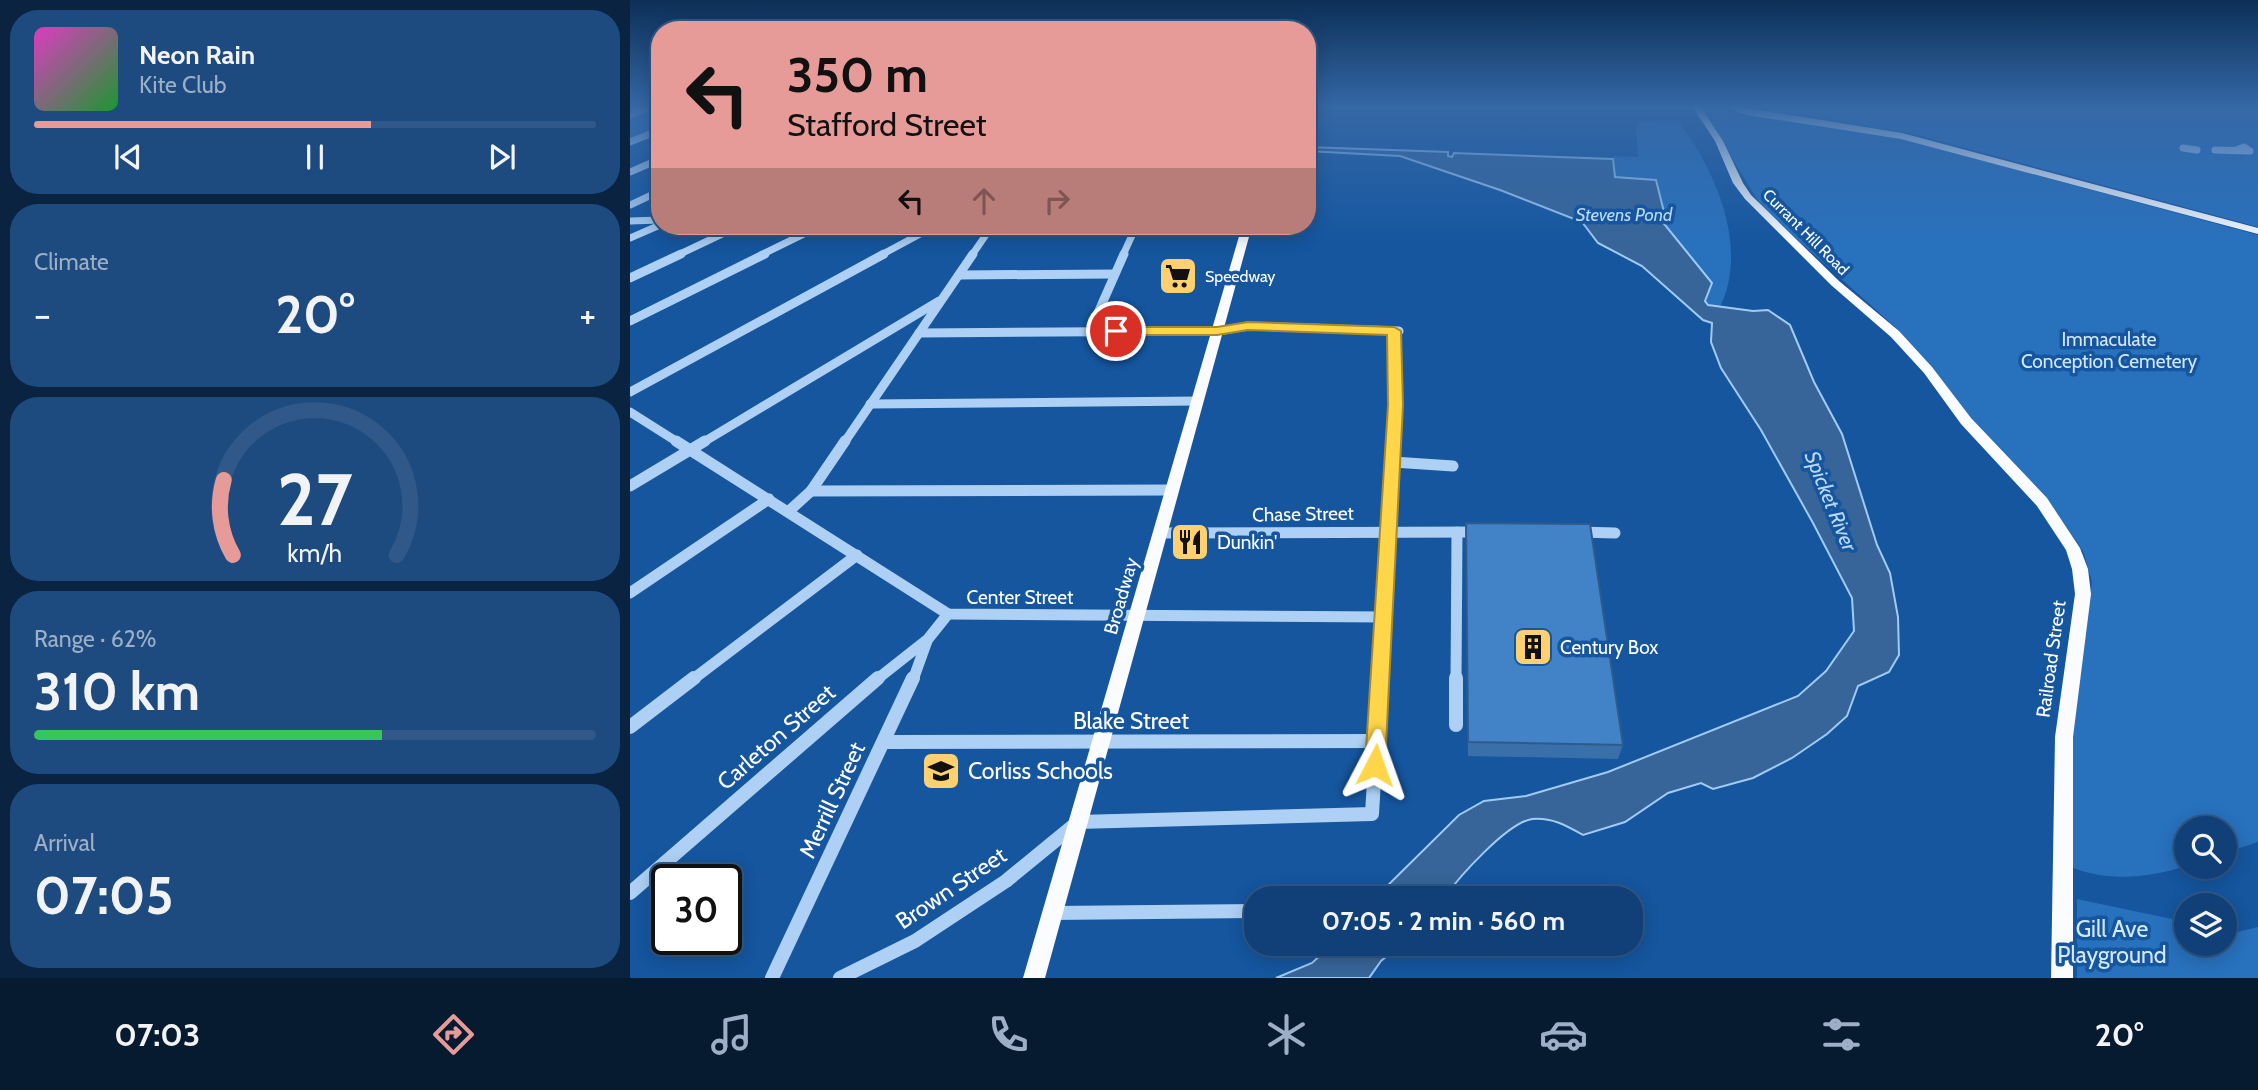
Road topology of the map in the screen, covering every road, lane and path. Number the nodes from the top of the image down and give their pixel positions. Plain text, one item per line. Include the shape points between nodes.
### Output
1 (1724, 152) edge
2 (1961, 152) edge
3 (651, 163) edge
4 (630, 172) edge
5 (651, 195) edge
6 (630, 205) edge
7 (630, 220) edge
8 (651, 221) edge
9 (651, 227) edge
10 (2258, 231) edge
11 (720, 235) edge
12 (802, 235) edge
13 (918, 235) edge
14 (986, 235) edge
15 (1132, 235) edge
16 (1244, 235) edge
17 (630, 238) edge
18 (1114, 274) junction
19 (959, 275) junction
20 (630, 278) edge
21 (939, 301) junction
22 (1858, 303) joint
23 (630, 321) edge
24 (1090, 331) junction
25 (1217, 331) junction
26 (919, 333) junction
27 (630, 392) edge
28 (1198, 401) junction
29 (870, 404) junction
30 (630, 412) edge
31 (690, 450) junction
32 (1393, 462) junction
33 (1453, 466) dead end
34 (630, 486) edge
35 (1173, 490) junction
36 (811, 491) junction
37 (769, 499) junction
38 (789, 511) junction
39 (1389, 530) junction
40 (1457, 532) junction
41 (1499, 532) edge
42 (1568, 532) edge
43 (1160, 533) junction
44 (1615, 533) dead end
45 (857, 555) junction
46 (630, 593) edge
47 (948, 614) junction
48 (1137, 615) junction
49 (1385, 617) junction
50 (928, 639) junction
51 (1456, 725) dead end
52 (630, 727) edge
53 (1376, 741) junction
54 (885, 742) junction
55 (1101, 742) junction
56 (1078, 822) junction
57 (630, 892) edge
58 (1244, 911) edge
59 (1052, 913) junction
60 (772, 978) edge
61 (840, 978) edge
62 (1034, 978) edge
63 (2062, 978) edge

1 - 22 main road, Currant Hill Road via 1748,197
2 - 10 main road
3 - 4 street
5 - 6 street
7 - 8 street
9 - 17 street
11 - 20 street
12 - 23 street
13 - 27 street
14 - 19 street
15 - 18 street
16 - 25 main road, Broadway
18 - 19 street
18 - 24 street
19 - 21 street
21 - 26 street
21 - 31 street
22 - 63 main road, Railroad Street via 1895,334 1966,421 2042,502 2073,548 2080,569 2083,594 2064,737
24 - 25 street
24 - 26 street
25 - 28 main road, Broadway
25 - 32 street via 1248,326 1397,331
26 - 29 street
28 - 29 street
28 - 35 main road, Broadway
29 - 36 street
30 - 31 street, Center Street
31 - 34 street
31 - 37 street, Center Street
32 - 33 street
32 - 39 street
35 - 36 street
35 - 43 main road, Broadway
36 - 38 street
37 - 38 street, Center Street
37 - 46 street
38 - 45 street, Center Street
39 - 40 street, Chase Street
39 - 43 street, Chase Street
39 - 49 street
40 - 41 street, Chase Street
40 - 51 street
42 - 44 street
43 - 48 main road, Broadway
45 - 47 street, Center Street
45 - 52 street
47 - 48 street, Center Street
47 - 50 street, Carleton Street
48 - 49 street, Center Street
48 - 55 main road, Broadway
49 - 53 street
50 - 54 street, Merrill Street
50 - 57 street, Carleton Street via 844,705
53 - 55 street, Blake Street
53 - 56 street via 1372,814
54 - 55 street, Blake Street
54 - 60 street, Merrill Street
55 - 56 main road, Broadway
56 - 59 main road, Broadway
56 - 61 street, Brown Street via 1006,881 915,941
58 - 59 street
59 - 62 main road, Broadway

